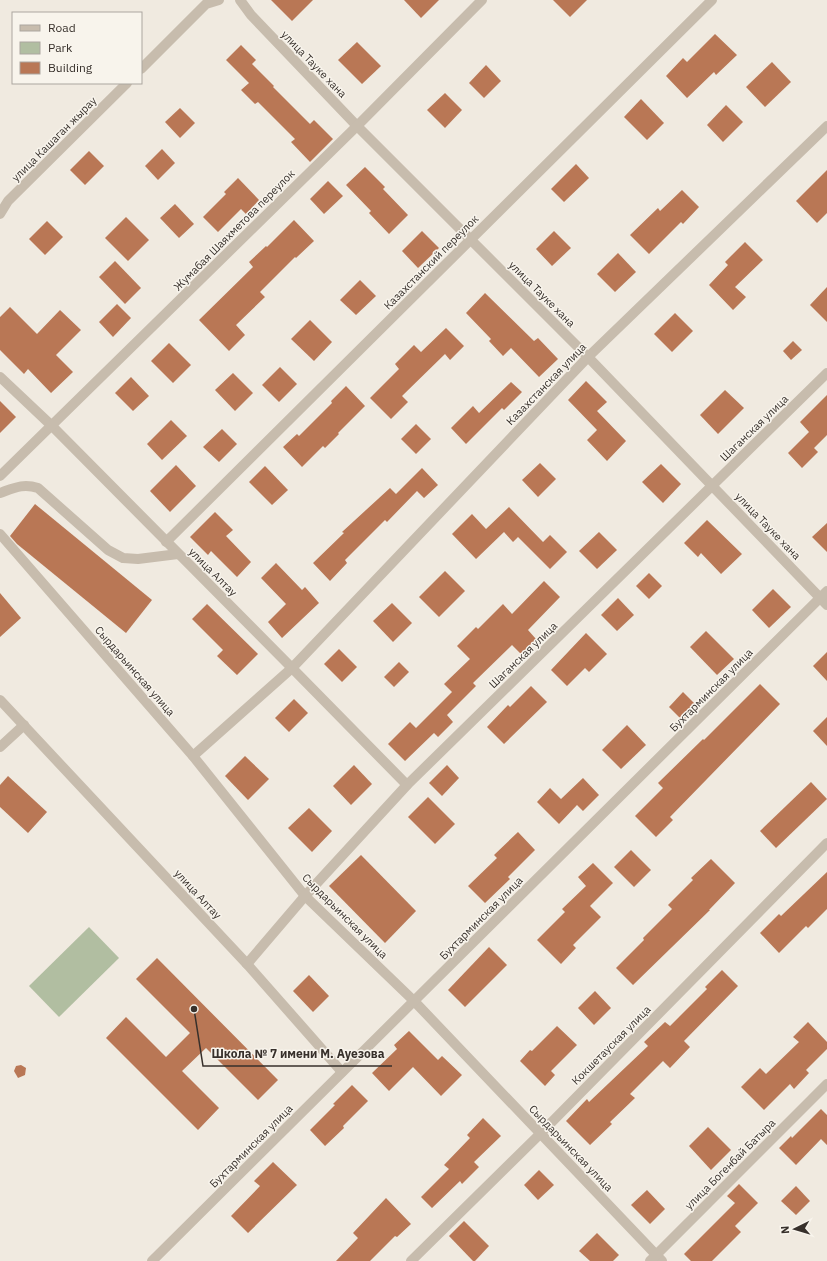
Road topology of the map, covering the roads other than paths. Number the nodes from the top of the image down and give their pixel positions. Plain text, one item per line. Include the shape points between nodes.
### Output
1 (219, 0) edge
2 (240, 0) edge
3 (482, 0) edge
4 (712, 0) edge
5 (142, 68) edge
6 (126, 84) edge
7 (357, 126) junction
8 (827, 126) edge
9 (0, 214) edge
10 (470, 240) junction
11 (588, 357) junction
12 (827, 374) edge
13 (0, 377) edge
14 (52, 426) junction
15 (0, 476) edge
16 (712, 486) junction
17 (0, 493) edge
18 (0, 534) edge
19 (166, 542) junction
20 (178, 554) junction
21 (825, 598) edge
22 (292, 668) junction
23 (0, 700) edge
24 (24, 725) junction
25 (0, 746) edge
26 (193, 756) junction
27 (407, 785) junction
28 (827, 843) edge
29 (305, 896) junction
30 (247, 964) junction
31 (414, 1001) junction
32 (342, 1072) junction
33 (827, 1084) edge
34 (540, 1134) junction
35 (656, 1259) edge
36 (152, 1261) edge
37 (411, 1261) edge

1 - 5 street via 206,4
2 - 7 street, улица Тауке хана via 251,15
3 - 7 street, Жумабая Шаяхметова переулок
4 - 10 street, Казахстанский переулок
6 - 9 street, улица Кашаган жырау via 8,201
7 - 10 street, улица Тауке хана
7 - 14 street, Жумабая Шаяхметова переулок
8 - 11 street, Казахстанская улица
10 - 11 street, улица Тауке хана
10 - 19 street, Казахстанский переулок
11 - 16 street, улица Тауке хана
11 - 22 street, Казахстанская улица
12 - 16 street, Шаганская улица
13 - 14 street, улица Алтау
14 - 15 street, Жумабая Шаяхметова переулок
14 - 19 street, улица Алтау
16 - 21 street, улица Тауке хана
16 - 27 street, Шаганская улица
17 - 20 street via 18,486 29,485 38,488 108,550 123,558 138,559
18 - 26 street, Сырдарьинская улица
19 - 20 street, улица Алтау
20 - 22 street, улица Алтау
21 - 31 street, Бухтарминская улица
22 - 26 street, Казахстанская улица
22 - 27 street, улица Алтау
23 - 24 street, улица Алтау
24 - 25 street
24 - 30 street, улица Алтау
26 - 29 street, Сырдарьинская улица
27 - 29 street, Шаганская улица
28 - 34 street, Кокшетауская улица
29 - 30 street, Шаганская улица
29 - 31 street, Сырдарьинская улица
30 - 32 street, улица Алтау
31 - 32 street, Бухтарминская улица
31 - 34 street, Сырдарьинская улица
32 - 36 street, Бухтарминская улица
33 - 35 street, улица Богенбай Батыра
34 - 35 street, Сырдарьинская улица
34 - 37 street, Кокшетауская улица

